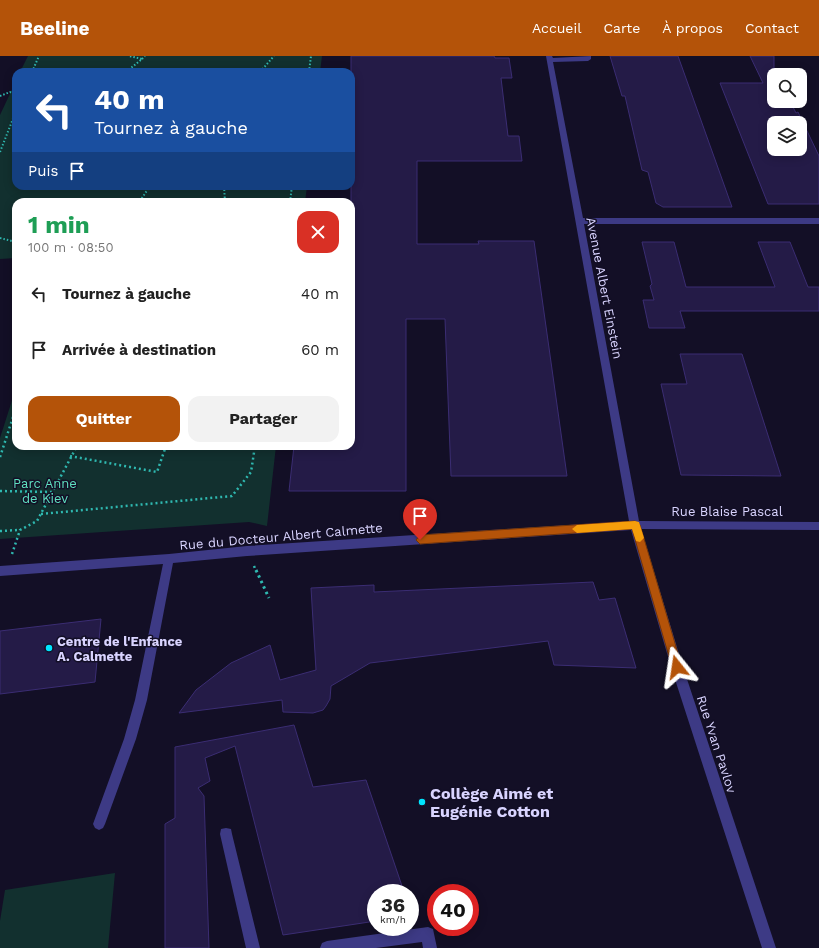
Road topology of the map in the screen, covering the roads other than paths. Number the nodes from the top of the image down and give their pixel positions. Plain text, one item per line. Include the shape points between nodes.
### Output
1 (588, 56) edge
2 (549, 58) edge
3 (579, 220) junction
4 (819, 220) edge
5 (635, 525) junction
6 (819, 526) edge
7 (169, 559) junction
8 (3, 571) edge
9 (99, 824) dead end
10 (226, 834) dead end
11 (253, 948) edge
12 (327, 948) edge
13 (430, 948) edge
14 (769, 948) edge

1 - 2 street via 588,59
2 - 3 street, Avenue Albert Einstein
3 - 4 street
3 - 5 street, Avenue Albert Einstein
5 - 6 street, Rue Blaise Pascal
5 - 7 street, Rue du Docteur Albert Calmette via 247,551
5 - 14 street, Rue Yvan Pavlov via 677,667
7 - 8 street, Rue du Docteur Albert Calmette
7 - 9 street via 141,700 130,739
10 - 11 street
12 - 13 street via 428,934

